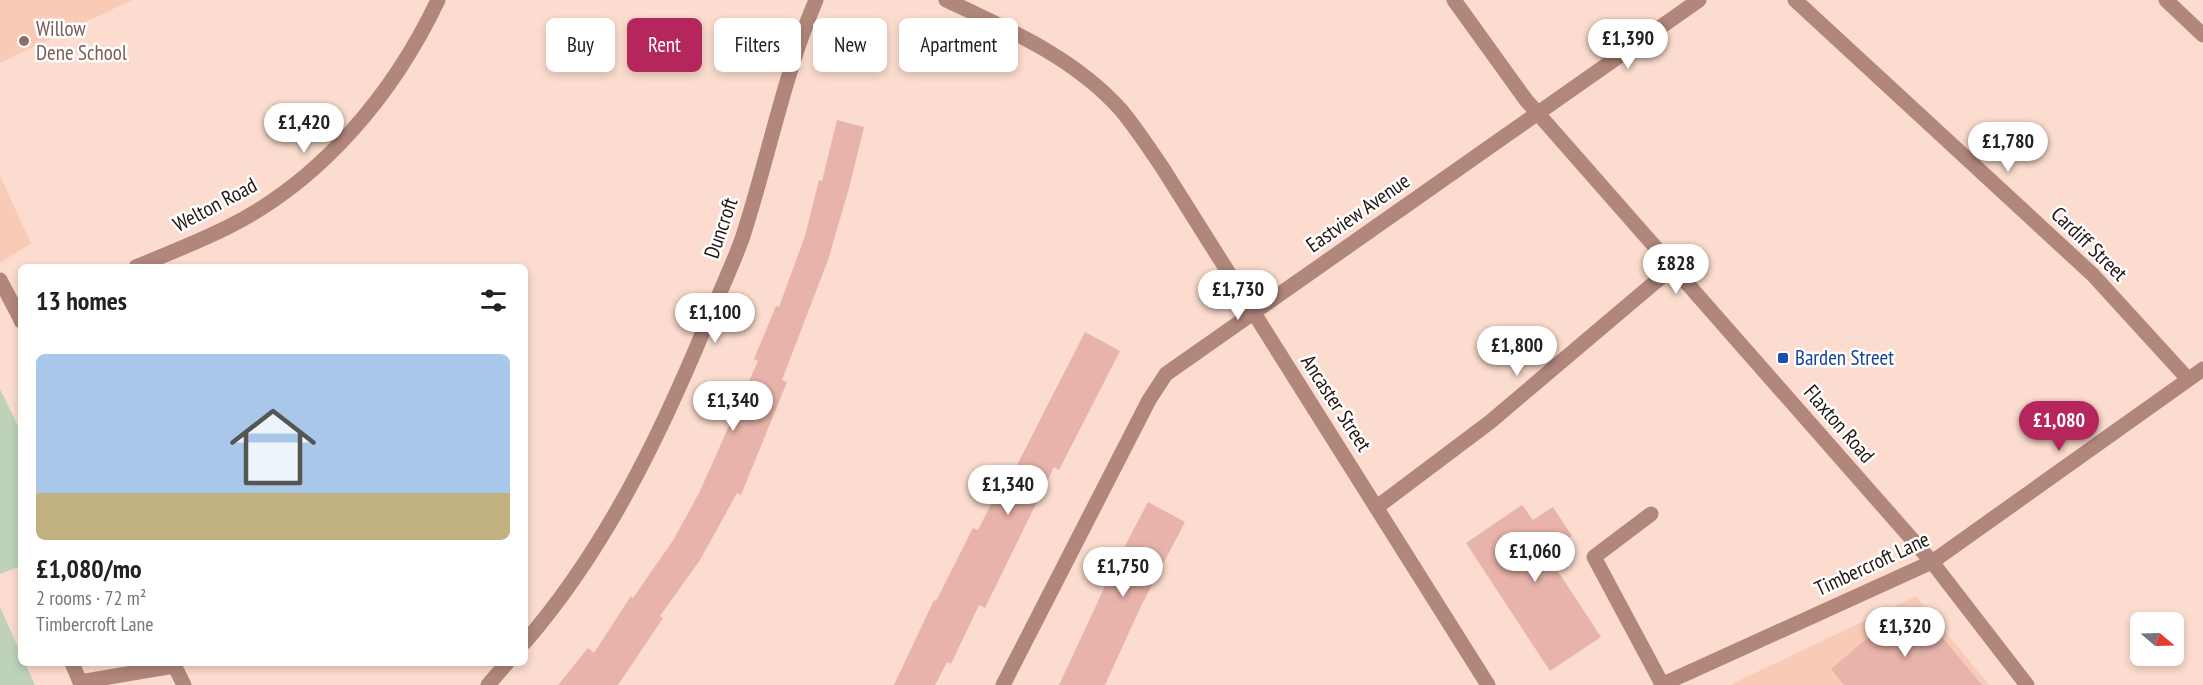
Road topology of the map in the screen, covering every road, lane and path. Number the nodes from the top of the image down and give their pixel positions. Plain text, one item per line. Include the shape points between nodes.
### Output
1 (438, 0) edge
2 (816, 0) edge
3 (946, 0) edge
4 (1454, 0) edge
5 (1699, 0) edge
6 (1795, 0) edge
7 (2166, 0) edge
8 (2203, 35) edge
9 (1538, 112) junction
10 (143, 264) edge
11 (1673, 267) junction
12 (0, 280) edge
13 (18, 313) edge
14 (1253, 313) junction
15 (2203, 369) edge
16 (2188, 379) junction
17 (1377, 507) junction
18 (1651, 514) dead end
19 (1932, 562) junction
20 (528, 638) edge
21 (73, 666) edge
22 (168, 666) edge
23 (174, 666) edge
24 (504, 666) edge
25 (184, 685) edge
26 (488, 685) edge
27 (1003, 685) edge
28 (1488, 685) edge
29 (1661, 685) edge
30 (2027, 685) edge

1 - 10 street, Welton Road via 393,78 348,136 296,183 230,226
2 - 20 street, Duncroft via 797,45 741,240 681,383 603,534
3 - 14 street, Ancaster Street via 1008,29 1070,65 1121,110 1162,167
4 - 9 street, Flaxton Road
5 - 9 street, Eastview Avenue
6 - 16 street, Cardiff Street via 2093,275
7 - 8 street
9 - 11 street, Flaxton Road
9 - 14 street, Eastview Avenue
11 - 17 street via 1490,422
11 - 19 street, Flaxton Road
12 - 13 street
14 - 17 street, Ancaster Street
14 - 27 street, Eastview Avenue via 1166,374
15 - 16 street, Timbercroft Lane
16 - 19 street, Timbercroft Lane
17 - 28 street, Ancaster Street
18 - 29 street via 1594,557
19 - 29 street, Timbercroft Lane
19 - 30 street, Flaxton Road
21 - 22 street via 80,682
23 - 25 street
24 - 26 street

